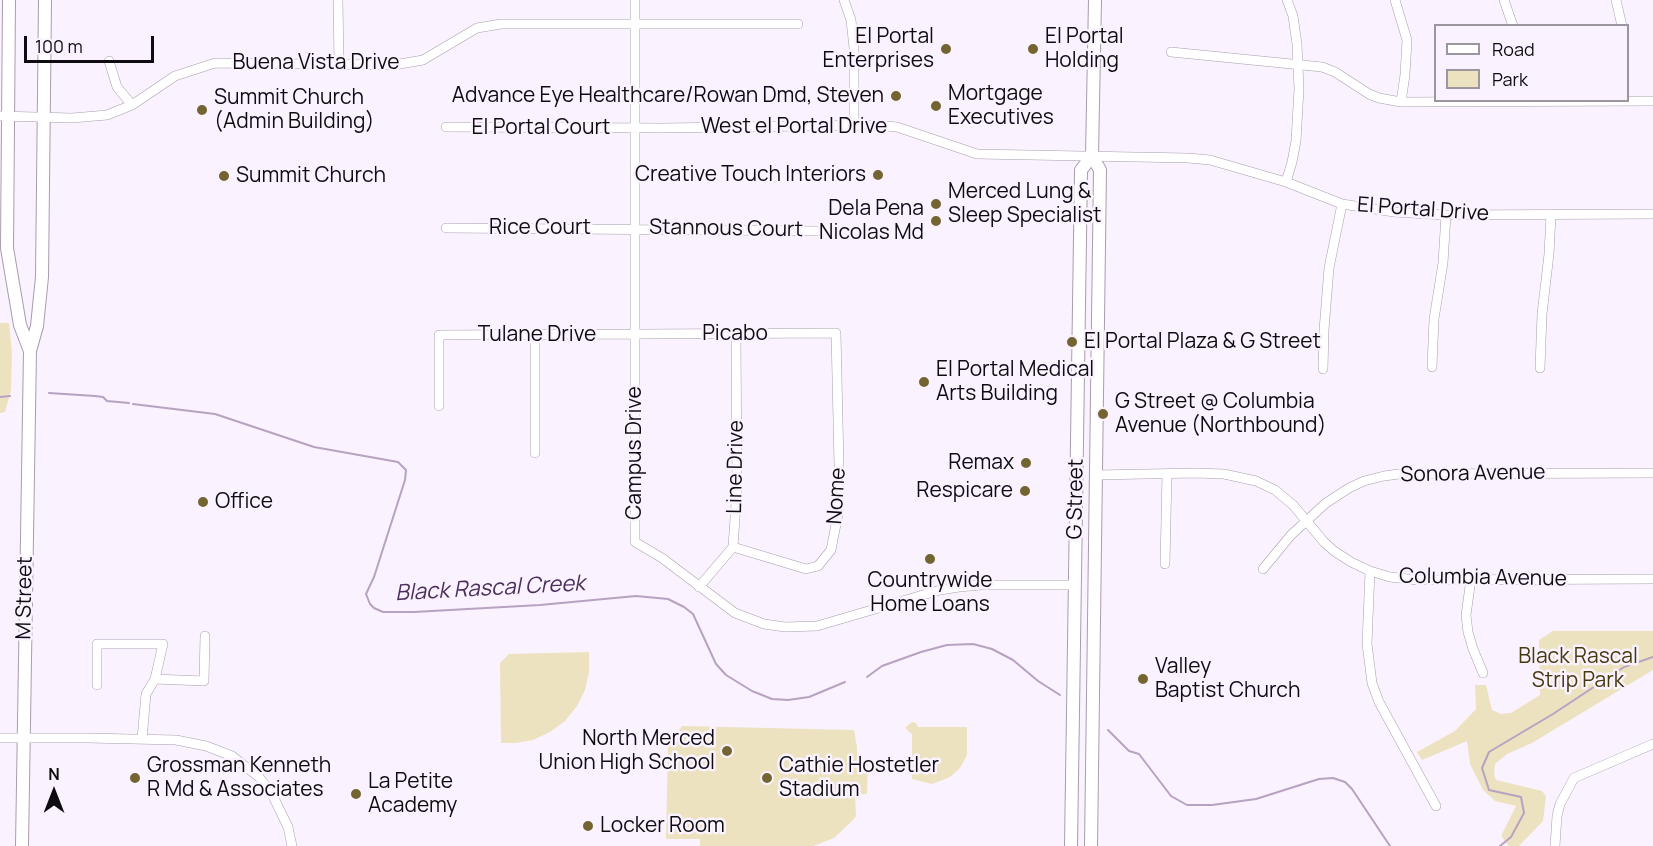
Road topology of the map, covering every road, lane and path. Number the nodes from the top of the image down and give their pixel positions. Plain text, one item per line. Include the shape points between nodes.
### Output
1 (9, 0) edge
2 (45, 0) edge
3 (338, 0) edge
4 (635, 0) edge
5 (844, 0) edge
6 (1095, 0) edge
7 (1287, 0) edge
8 (1395, 0) edge
9 (1504, 0) edge
10 (1616, 0) edge
11 (636, 24) junction
12 (798, 24) dead end
13 (1512, 24) edge
14 (1622, 24) edge
15 (1172, 52) dead end
16 (109, 61) dead end
17 (1298, 63) junction
18 (339, 64) junction
19 (1629, 101) edge
20 (1653, 101) edge
21 (1401, 102) junction
22 (1434, 102) edge
23 (132, 105) junction
24 (3, 116) edge
25 (42, 117) junction
26 (854, 124) junction
27 (446, 127) dead end
28 (636, 128) junction
29 (1092, 156) junction
30 (1286, 182) junction
31 (1342, 204) junction
32 (1653, 214) edge
33 (1446, 215) junction
34 (1551, 215) junction
35 (446, 228) dead end
36 (635, 228) junction
37 (817, 231) dead end
38 (836, 333) joint
39 (536, 334) junction
40 (736, 334) junction
41 (635, 335) junction
42 (30, 351) junction
43 (1432, 367) dead end
44 (1540, 368) dead end
45 (1323, 369) dead end
46 (439, 406) dead end
47 (536, 453) dead end
48 (1653, 473) edge
49 (1167, 474) junction
50 (1096, 475) junction
51 (1305, 520) junction
52 (733, 547) junction
53 (1165, 564) dead end
54 (1263, 569) dead end
55 (1370, 571) junction
56 (1471, 579) junction
57 (1653, 579) edge
58 (1075, 585) junction
59 (699, 587) junction
60 (205, 636) dead end
61 (1483, 673) dead end
62 (155, 679) junction
63 (97, 685) dead end
64 (0, 738) edge
65 (22, 738) junction
66 (142, 739) junction
67 (1653, 744) edge
68 (1436, 806) dead end
69 (22, 846) edge
70 (292, 846) edge
71 (1071, 846) edge
72 (1091, 846) edge
73 (1556, 846) edge

1 - 24 street, M Street
2 - 25 street, M Street
3 - 18 street
4 - 11 street, Campus Drive
5 - 26 street via 854,48
6 - 29 street, G Street
7 - 17 street via 1293,16
8 - 21 street via 1407,40
9 - 13 street
10 - 14 street
11 - 12 street, Buena Vista Drive
11 - 18 street, Buena Vista Drive via 501,24 477,28 423,60 394,65
11 - 28 street, Campus Drive
15 - 17 street
16 - 23 street via 117,87
17 - 21 street via 1322,67 1369,94
17 - 30 street via 1296,141
18 - 23 street, Buena Vista Drive via 204,65 176,76
19 - 20 street
21 - 22 street
23 - 25 street, Buena Vista Drive via 93,117
24 - 25 street, Buena Vista Drive
24 - 42 street, M Street via 7,248 21,325
25 - 42 street, M Street via 42,277
26 - 28 street, West el Portal Drive
26 - 29 street, West el Portal Drive via 897,127 977,154
27 - 28 street, El Portal Court
28 - 36 street, Campus Drive
29 - 30 street, El Portal Drive via 1210,160
29 - 50 street, G Street via 1100,170
29 - 58 street, G Street via 1081,170
30 - 31 street, El Portal Drive
31 - 33 street, El Portal Drive
31 - 45 street via 1326,289
32 - 34 street, El Portal Drive
33 - 34 street, El Portal Drive
33 - 43 street
34 - 44 street
35 - 36 street, Rice Court
36 - 37 street, Stannous Court
36 - 41 street, Campus Drive
38 - 40 street, Picabo
38 - 52 street, Nome via 838,514 831,550 819,566 806,569
39 - 41 street, Tulane Drive
39 - 46 street, Tulane Drive via 439,334
39 - 47 street
40 - 41 street, Picabo
40 - 52 street, Line Drive via 737,489
41 - 59 street, Campus Drive via 635,542
42 - 65 street, M Street
48 - 51 street, Sonora Avenue via 1398,474 1349,488
49 - 50 street, Columbia Avenue
49 - 51 street, Columbia Avenue via 1224,474 1256,481 1275,490
49 - 53 street
50 - 72 street, G Street
51 - 54 street, Sonora Avenue
51 - 55 street, Columbia Avenue via 1334,551
52 - 59 street
55 - 56 street, Columbia Avenue via 1403,579
55 - 68 street via 1367,644 1372,683
56 - 57 street, Columbia Avenue
56 - 61 street via 1468,632
58 - 59 street, Campus Drive via 981,585 940,590 805,628 774,626 744,618
58 - 71 street, G Street
60 - 62 street via 204,681
62 - 63 street via 163,644 98,644
62 - 66 street via 146,694
64 - 65 street
65 - 66 street
65 - 69 street, M Street
66 - 70 street via 206,746 246,765 272,794 288,827
67 - 73 street via 1574,778 1558,810

